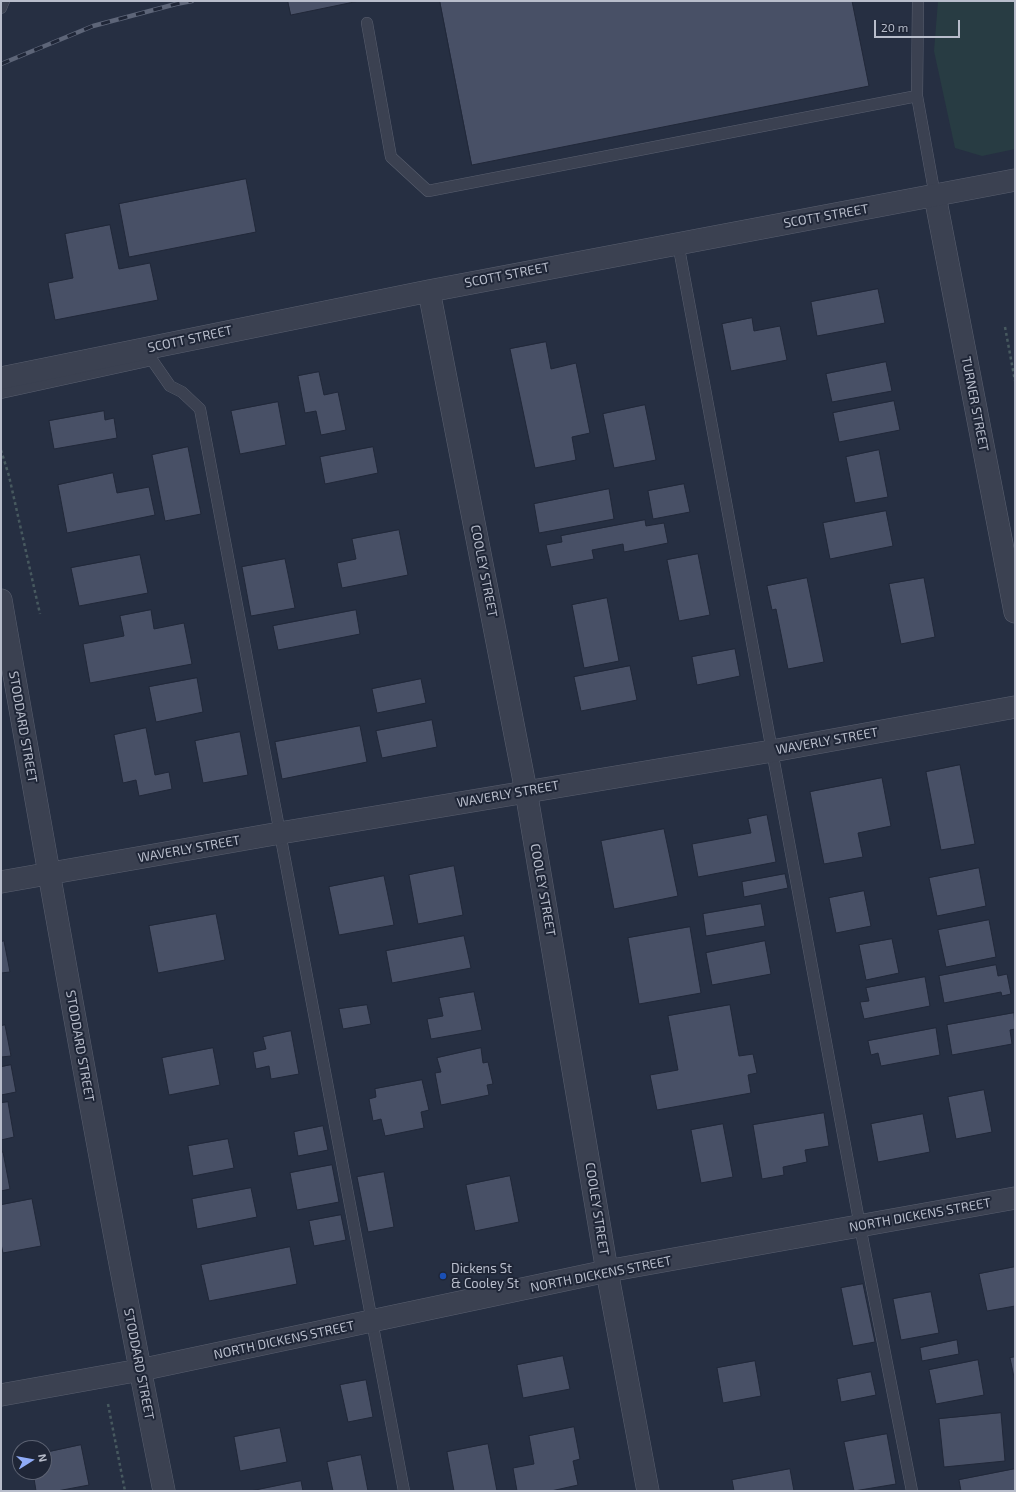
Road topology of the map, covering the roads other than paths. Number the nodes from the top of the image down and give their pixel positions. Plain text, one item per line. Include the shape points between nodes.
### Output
1 (4, 1) edge
2 (918, 1) edge
3 (1, 8) edge
4 (367, 23) dead end
5 (917, 96) junction
6 (1015, 180) edge
7 (935, 196) junction
8 (678, 243) junction
9 (429, 290) junction
10 (1, 378) edge
11 (1, 393) edge
12 (1, 600) edge
13 (1015, 612) edge
14 (1015, 707) edge
15 (772, 751) junction
16 (526, 791) junction
17 (280, 833) junction
18 (49, 873) junction
19 (1, 882) edge
20 (1015, 1198) edge
21 (860, 1226) junction
22 (607, 1271) junction
23 (371, 1321) junction
24 (140, 1370) junction
25 (1, 1395) edge
26 (164, 1491) edge
27 (404, 1491) edge
28 (648, 1491) edge
29 (912, 1491) edge

1 - 3 lane
2 - 5 lane
4 - 5 lane via 391,158 428,191
5 - 7 lane
6 - 7 street, SCOTT STREET
7 - 8 street, SCOTT STREET
7 - 13 street, TURNER STREET
8 - 9 street, SCOTT STREET
8 - 15 lane
9 - 10 street, SCOTT STREET
9 - 16 street, COOLEY STREET
11 - 17 lane via 152,360 170,386 182,392 200,409
12 - 18 street, STODDARD STREET
14 - 15 street, WAVERLY STREET
15 - 16 street, WAVERLY STREET
15 - 21 lane
16 - 17 street, WAVERLY STREET
16 - 22 street, COOLEY STREET
17 - 18 street, WAVERLY STREET
17 - 23 lane
18 - 19 street, WAVERLY STREET
18 - 24 street, STODDARD STREET
20 - 21 street, NORTH DICKENS STREET
21 - 22 street, NORTH DICKENS STREET
21 - 29 lane
22 - 23 street, NORTH DICKENS STREET
22 - 28 street, COOLEY STREET
23 - 24 street, NORTH DICKENS STREET
23 - 27 lane
24 - 25 street, NORTH DICKENS STREET
24 - 26 street, STODDARD STREET

